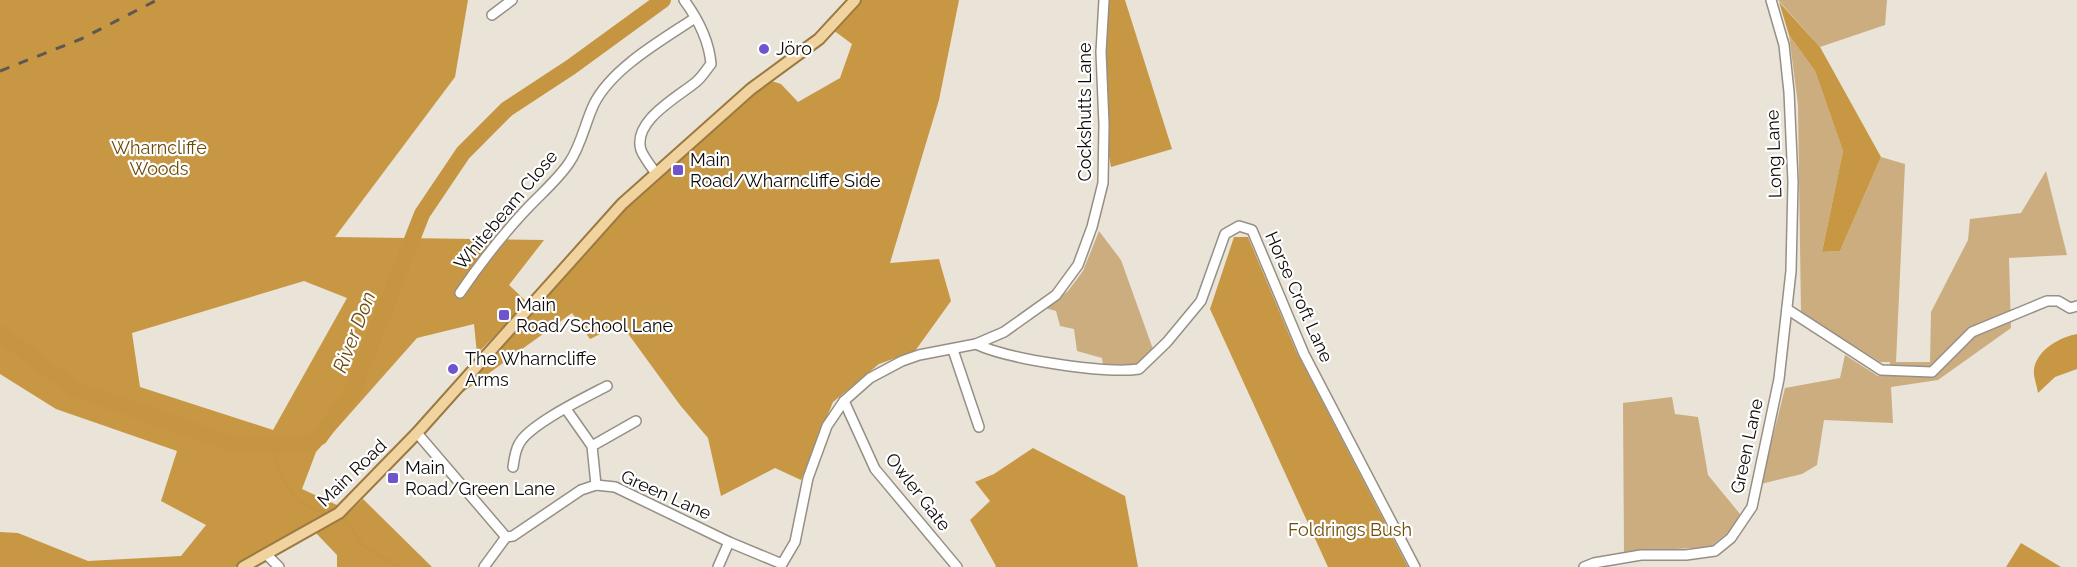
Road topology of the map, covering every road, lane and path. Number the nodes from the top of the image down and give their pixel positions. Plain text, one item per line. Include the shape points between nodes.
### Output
1 (492, 0) edge
2 (512, 0) edge
3 (684, 0) edge
4 (855, 0) edge
5 (1104, 0) edge
6 (1771, 0) edge
7 (693, 13) junction
8 (656, 174) junction
9 (460, 293) dead end
10 (2077, 306) edge
11 (1787, 309) junction
12 (976, 344) junction
13 (953, 350) junction
14 (607, 386) dead end
15 (844, 401) junction
16 (566, 409) junction
17 (636, 421) dead end
18 (979, 427) dead end
19 (417, 433) junction
20 (592, 446) junction
21 (513, 468) dead end
22 (596, 485) junction
23 (507, 537) junction
24 (729, 542) junction
25 (267, 555) junction
26 (487, 565) edge
27 (781, 565) edge
28 (243, 567) edge
29 (279, 567) edge
30 (718, 567) edge
31 (957, 567) edge
32 (1415, 567) edge
33 (1584, 567) edge

1 - 2 street via 495,12
3 - 7 street
4 - 8 main road, Main Road via 819,39 751,88
5 - 12 street, Cockshutts Lane via 1103,183 1089,236 1078,265 1056,294 1004,332
6 - 11 street, Long Lane via 1784,45 1789,92 1792,224
7 - 8 street via 710,47 711,64 699,80 647,122 640,135 641,150
7 - 9 street, Whitebeam Close via 635,58 595,102 571,161 516,221
8 - 19 main road, Main Road via 622,204
10 - 11 street via 2070,308 2058,301 2047,301 1972,332 1932,372 1881,370
11 - 33 street, Green Lane via 1779,379 1755,495 1752,507 1731,538 1715,551 1641,555
12 - 13 street, Cockshutts Lane
12 - 32 street, Horse Croft Lane via 992,352 1056,363 1139,369 1201,301 1225,234 1239,226 1252,230 1304,354
13 - 15 street, Cockshutts Lane via 902,361 870,378
13 - 18 street
14 - 16 street
15 - 27 street, Green Lane via 827,426 808,478 795,542
15 - 31 street, Owler Gate via 875,469
16 - 20 street
16 - 21 street via 526,434 518,445
17 - 20 street
19 - 23 street
19 - 25 main road, Main Road via 339,513
20 - 22 street
22 - 23 street, Green Lane via 581,490
22 - 24 street, Green Lane via 615,487
23 - 26 street
24 - 27 street, Green Lane
24 - 30 street
25 - 28 main road, Main Road
25 - 29 street

